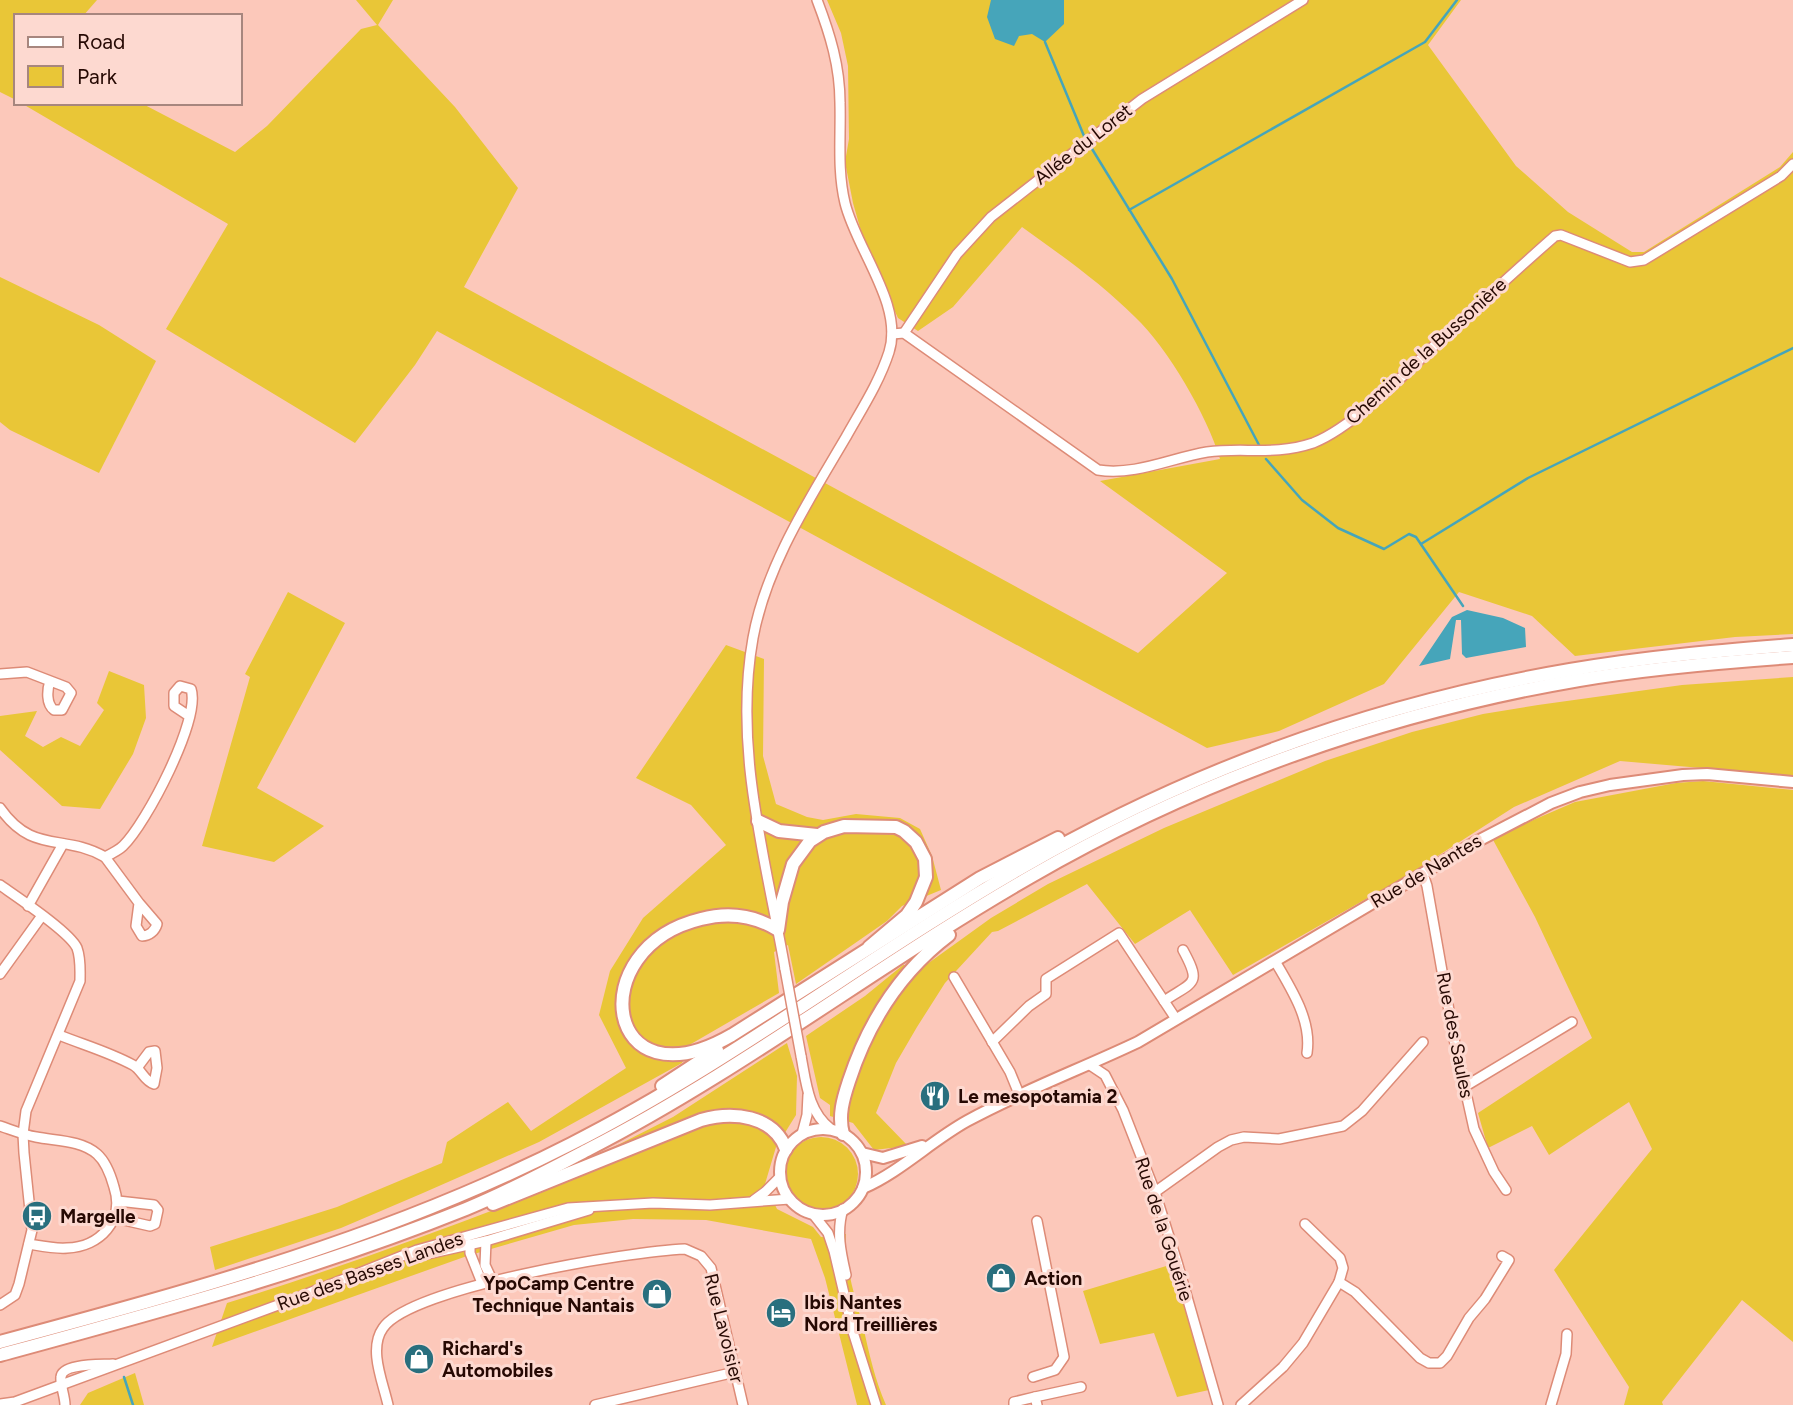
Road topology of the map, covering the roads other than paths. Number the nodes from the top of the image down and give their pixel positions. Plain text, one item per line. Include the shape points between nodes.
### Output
1 (817, 0) edge
2 (1303, 0) edge
3 (1793, 164) edge
4 (904, 333) junction
5 (892, 334) junction
6 (1793, 645) edge
7 (1793, 657) edge
8 (0, 674) edge
9 (50, 681) dead end
10 (189, 716) dead end
11 (1793, 782) edge
12 (0, 808) edge
13 (758, 821) junction
14 (817, 835) junction
15 (1079, 835) junction
16 (63, 844) junction
17 (105, 857) junction
18 (1423, 874) junction
19 (0, 885) edge
20 (1005, 892) junction
21 (139, 903) dead end
22 (28, 906) junction
23 (41, 917) junction
24 (778, 930) junction
25 (869, 947) junction
26 (1183, 950) dead end
27 (1275, 961) junction
28 (4, 963) edge
29 (0, 974) edge
30 (954, 977) dead end
31 (812, 984) junction
32 (1164, 1001) junction
33 (1175, 1019) junction
34 (1572, 1023) dead end
35 (59, 1035) junction
36 (992, 1042) junction
37 (1423, 1042) dead end
38 (1307, 1053) dead end
39 (1090, 1065) junction
40 (138, 1068) dead end
41 (1464, 1087) junction
42 (808, 1094) junction
43 (1019, 1094) junction
44 (619, 1119) junction
45 (0, 1126) edge
46 (837, 1132) junction
47 (23, 1134) junction
48 (802, 1134) junction
49 (929, 1145) junction
50 (786, 1149) junction
51 (862, 1153) junction
52 (780, 1177) junction
53 (863, 1188) junction
54 (1506, 1190) dead end
55 (1155, 1192) junction
56 (790, 1199) junction
57 (118, 1200) junction
58 (754, 1200) junction
59 (472, 1206) junction
60 (602, 1206) junction
61 (843, 1209) junction
62 (813, 1214) junction
63 (115, 1218) junction
64 (1037, 1221) dead end
65 (1305, 1224) dead end
66 (502, 1226) junction
67 (486, 1241) junction
68 (29, 1244) junction
69 (470, 1244) junction
70 (1502, 1256) dead end
71 (378, 1266) junction
72 (492, 1280) junction
73 (1339, 1282) junction
74 (482, 1283) junction
75 (4, 1303) edge
76 (1567, 1334) dead end
77 (0, 1342) edge
78 (0, 1355) edge
79 (735, 1372) junction
80 (1033, 1377) dead end
81 (62, 1385) junction
82 (1081, 1387) dead end
83 (1036, 1401) edge
84 (0, 1404) edge
85 (65, 1405) edge
86 (388, 1405) edge
87 (595, 1405) edge
88 (743, 1405) edge
89 (878, 1405) edge
90 (1014, 1405) edge
91 (1218, 1405) edge
92 (1241, 1405) edge
93 (1551, 1405) edge

1 - 5 street via 836,58 845,203 881,290
2 - 4 street, Allée du Loret via 1142,99 991,217 957,254
3 - 4 street, Chemin de la Bussonière via 1781,176 1644,260 1630,262 1555,236 1344,426 1313,443 1272,452 1209,452 1147,467 1098,470
4 - 5 street
5 - 13 street via 890,350 868,398 782,553 758,615 745,715
6 - 15 highway via 1596,666 1437,698 1252,757
7 - 20 highway via 1580,680 1469,702 1378,727 1269,763 1195,794 1106,835
8 - 9 street via 27,672
10 - 17 street via 169,774 148,811 123,846
11 - 18 main road, Rue de Nantes via 1683,775 1580,792 1519,818
12 - 16 street via 28,835
13 - 14 highway via 779,831
13 - 24 street
14 - 24 highway via 793,864
14 - 25 highway via 844,826 896,827 916,842 925,859 926,877 916,902
15 - 25 highway via 1064,835 1017,858
15 - 44 highway
16 - 17 street
16 - 22 street
17 - 21 street
18 - 27 main road, Rue de Nantes
18 - 41 street, Rue des Saules
19 - 22 street
20 - 46 highway via 998,904 929,950 888,999 867,1036 845,1094
20 - 59 highway via 677,1100 590,1149
22 - 23 street
23 - 28 street
23 - 35 street via 67,935 76,946 80,964 80,981
24 - 31 highway via 751,917 728,916 687,922 664,934 645,950 622,991 631,1034 653,1052 687,1054 718,1042
24 - 42 street, bridge
25 - 31 highway
26 - 32 street via 1195,978
27 - 33 main road, Rue de Nantes
27 - 38 street via 1301,1009 1309,1038
28 - 29 street
30 - 36 street
31 - 44 highway via 628,1107
32 - 33 street
32 - 36 street via 1119,933 1046,979 1046,994
33 - 39 main road, Rue de Nantes
34 - 41 street
35 - 40 street
35 - 47 street via 26,1111
36 - 43 street
37 - 55 street via 1363,1111 1343,1126 1279,1139 1231,1140
39 - 43 main road, Rue de Nantes
39 - 55 street, Rue de la Gouérie via 1100,1070 1123,1110
41 - 54 street, Rue des Saules via 1474,1129
42 - 46 street via 815,1111
42 - 48 street
43 - 49 main road, Rue de Nantes
44 - 77 highway via 502,1178 362,1236 213,1284
45 - 47 street
46 - 48 main road via 821,1129
46 - 51 main road
47 - 57 street via 78,1144 97,1154
47 - 68 street via 32,1230
48 - 50 main road
49 - 51 main road via 883,1158
49 - 53 main road
50 - 52 main road
50 - 59 highway via 779,1136 761,1122 719,1115 485,1207
51 - 53 main road
52 - 56 main road
52 - 58 street
53 - 61 main road via 854,1203
55 - 91 street, Rue de la Gouérie
56 - 58 street, Rue des Basses Landes
56 - 62 main road
57 - 63 street
57 - 63 street via 154,1205 158,1217 150,1226
58 - 60 street, Rue des Basses Landes
59 - 78 highway via 284,1275
60 - 66 street, Rue des Basses Landes via 568,1208
60 - 67 street
61 - 62 main road
61 - 89 street via 840,1248
62 - 89 street via 828,1233 853,1332
63 - 68 street via 100,1237 82,1246
64 - 80 street via 1064,1357 1055,1370
65 - 73 street via 1340,1258
66 - 69 street
66 - 71 street, Rue des Basses Landes via 450,1239
67 - 69 street
67 - 72 street via 485,1265
68 - 75 street via 19,1284
69 - 71 street
69 - 74 street
70 - 73 street via 1509,1260 1440,1363 1420,1358 1355,1292
71 - 81 street, Rue des Basses Landes via 123,1363 64,1370
72 - 74 street
72 - 79 street, Rue Lavoisier via 692,1251 711,1268
73 - 92 street via 1296,1351
74 - 86 street via 412,1308 383,1328 376,1353
76 - 93 street
79 - 87 street
79 - 88 street, Rue Lavoisier
81 - 84 street
81 - 85 street
82 - 83 street
83 - 90 street

